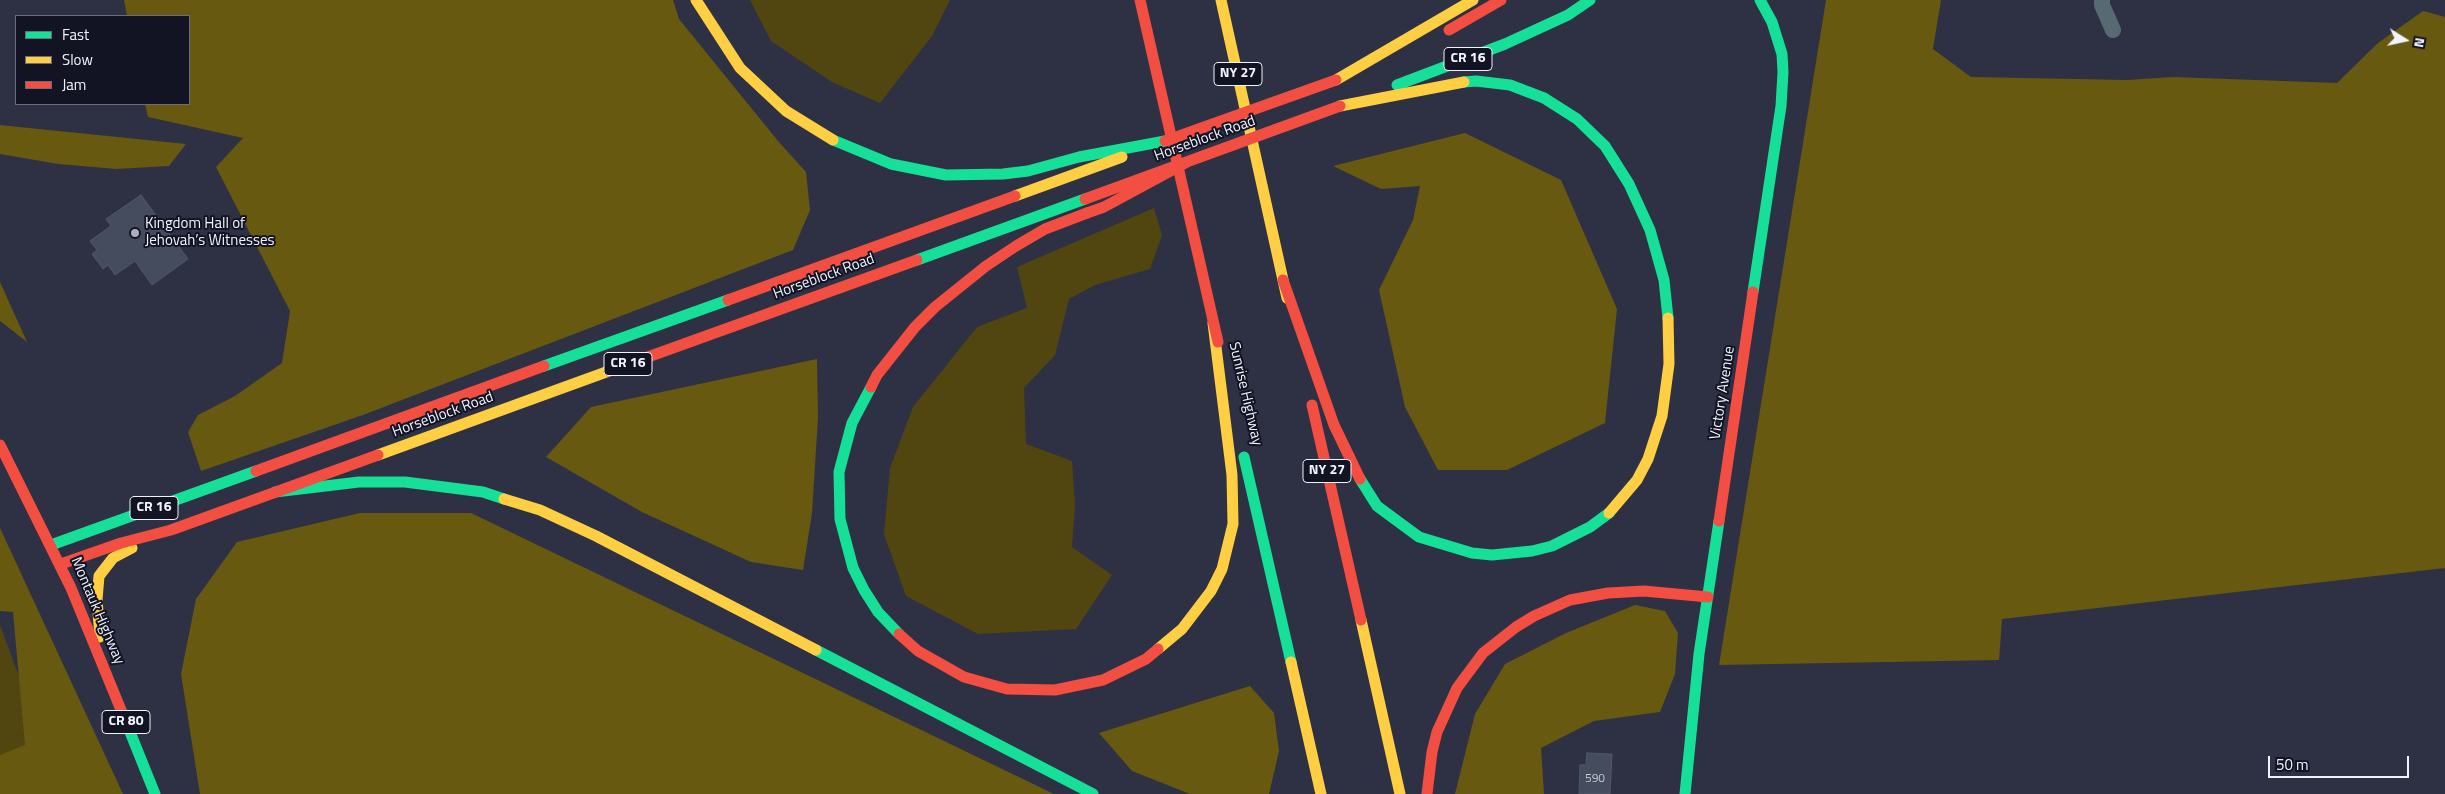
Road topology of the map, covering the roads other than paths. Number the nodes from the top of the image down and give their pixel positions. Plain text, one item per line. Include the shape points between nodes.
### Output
1 (696, 0) edge
2 (1140, 0) edge
3 (1221, 0) edge
4 (1473, 0) edge
5 (1501, 0) edge
6 (1590, 0) edge
7 (1760, 0) edge
8 (2102, 0) edge
9 (2113, 30) dead end
10 (1336, 80) junction
11 (1340, 106) junction
12 (1165, 141) junction
13 (1191, 160) junction
14 (1284, 280) junction
15 (1213, 323) junction
16 (0, 445) edge
17 (275, 492) junction
18 (171, 530) junction
19 (51, 545) junction
20 (61, 564) junction
21 (1708, 597) junction
22 (102, 661) junction
23 (155, 794) edge
24 (1093, 794) edge
25 (1321, 794) edge
26 (1400, 794) edge
27 (1426, 794) edge
28 (1685, 794) edge

1 - 12 main road via 740,68 763,92 810,127 863,154 891,164 955,175 1003,174
2 - 15 main road, Sunrise Highway
3 - 14 main road, NY 27
4 - 10 main road
5 - 10 main road, Horseblock Road / CR 16 via 1433,37
6 - 11 main road, Horseblock Road / CR 16 via 1568,15 1505,44
7 - 21 main road, Victory Avenue via 1772,22 1782,54 1781,106
8 - 9 street
10 - 12 main road, Horseblock Road / CR 16, bridge
11 - 13 main road, Horseblock Road / CR 16, bridge
11 - 14 main road via 1450,84 1493,82 1527,91 1552,103 1577,119 1605,146 1640,204 1658,254 1666,289 1669,336 1666,388 1656,438 1637,480 1608,514 1552,546 1492,555 1452,549 1419,537 1378,506 1354,470 1334,425
12 - 19 main road, Horseblock Road / CR 16
13 - 15 main road, bridge via 1104,207 1045,229 986,266 935,307 877,375 852,423 839,472 840,519 853,568 878,612 896,632 933,660 964,677 1033,691 1103,680 1146,659 1182,628 1211,591 1222,569 1233,524 1232,475
13 - 17 main road, Horseblock Road / CR 16, bridge
14 - 26 main road, NY 27
15 - 25 main road, Sunrise Highway
16 - 19 main road, Montauk Highway / CR 80
17 - 18 main road, Horseblock Road / CR 16
17 - 24 main road via 359,482 405,482 456,487 522,503 596,536
18 - 20 main road, Horseblock Road / CR 16 via 121,542
18 - 22 main road via 121,552 105,566 100,576 97,600
19 - 20 main road, Montauk Highway / CR 80
20 - 22 main road, Montauk Highway / CR 80
21 - 27 main road via 1644,591 1608,593 1570,600 1516,626 1483,653 1457,688 1437,732
21 - 28 main road, Victory Avenue via 1692,711
22 - 23 main road, Montauk Highway / CR 80

